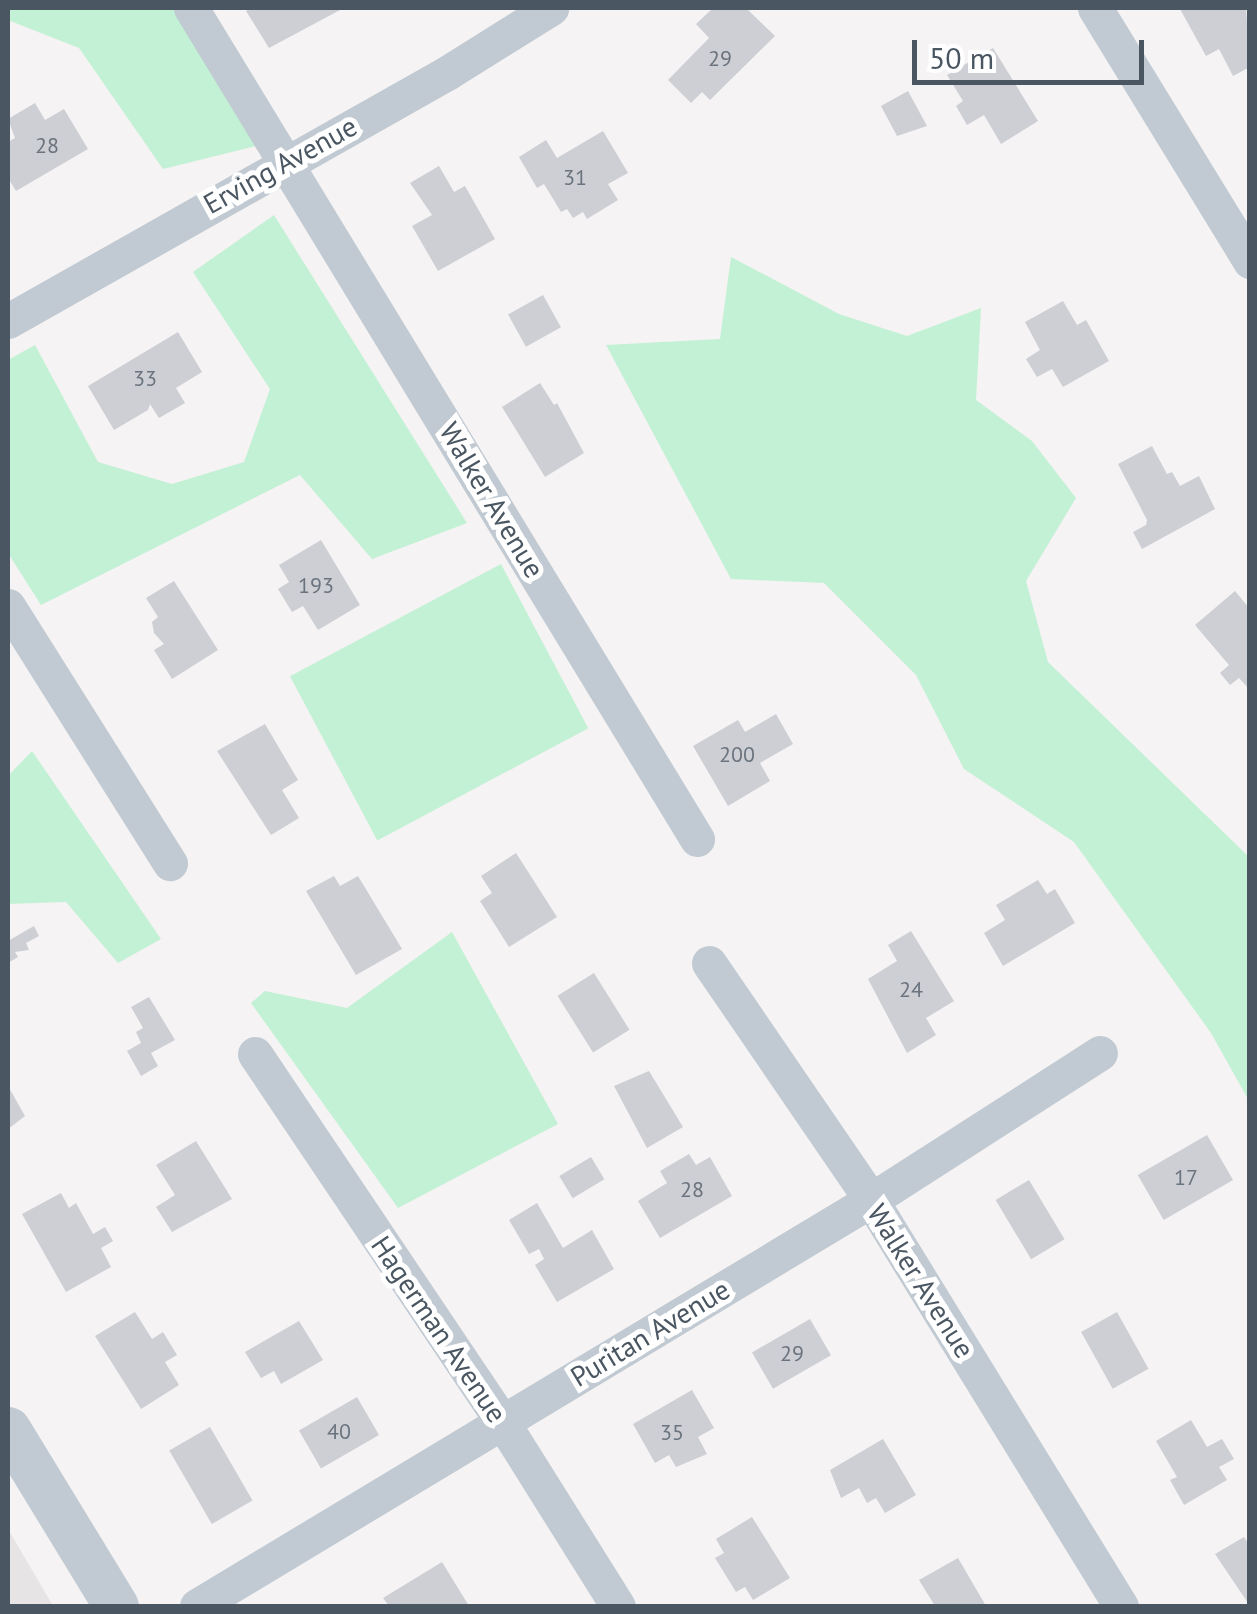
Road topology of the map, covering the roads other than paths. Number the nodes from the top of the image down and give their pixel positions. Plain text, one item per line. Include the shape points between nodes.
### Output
1 (191, 8) edge
2 (551, 8) edge
3 (1095, 8) edge
4 (287, 160) junction
5 (1250, 261) edge
6 (8, 320) edge
7 (8, 606) edge
8 (697, 839) dead end
9 (170, 863) dead end
10 (709, 964) dead end
11 (1100, 1053) dead end
12 (255, 1054) dead end
13 (871, 1200) junction
14 (503, 1423) junction
15 (8, 1429) edge
16 (116, 1606) edge
17 (197, 1606) edge
18 (618, 1606) edge
19 (1121, 1606) edge

1 - 4 street, Walker Avenue
2 - 4 street, Erving Avenue
3 - 5 street
4 - 6 street, Erving Avenue
4 - 8 street, Walker Avenue
7 - 9 street
10 - 13 street, Walker Avenue
11 - 13 street, Puritan Avenue
12 - 14 street, Hagerman Avenue
13 - 14 street, Puritan Avenue
13 - 19 street, Walker Avenue
14 - 17 street, Puritan Avenue
14 - 18 street, Hagerman Avenue
15 - 16 street

